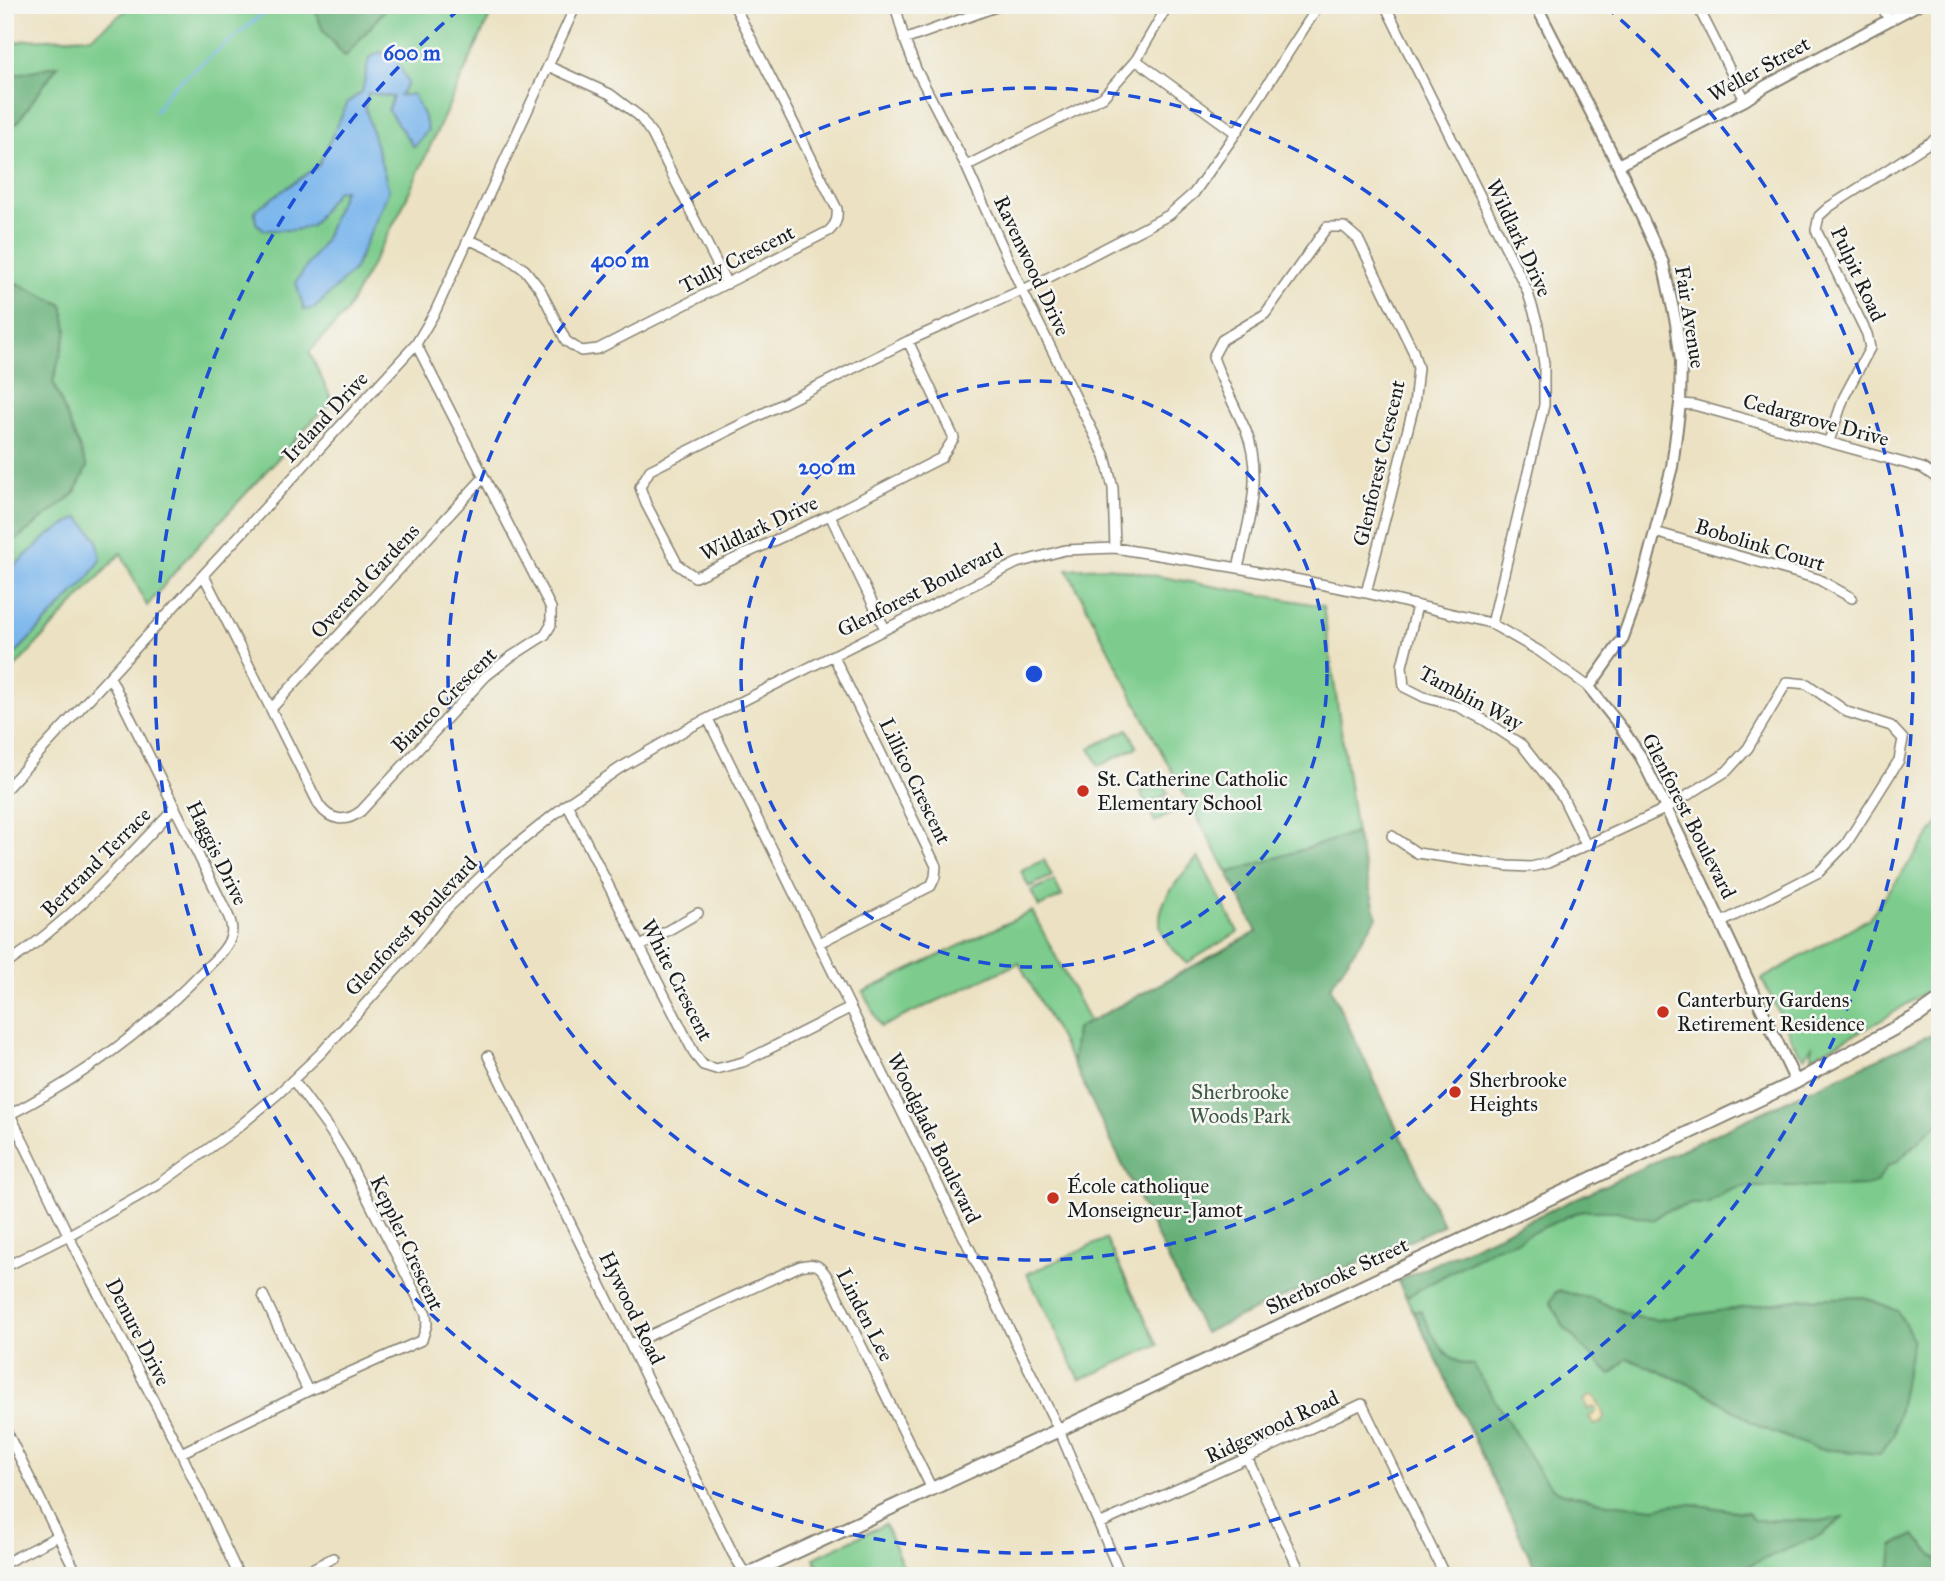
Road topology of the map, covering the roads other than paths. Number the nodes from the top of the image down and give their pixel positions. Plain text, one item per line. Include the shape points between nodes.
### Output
1 (576, 5) edge
2 (734, 5) edge
3 (895, 5) edge
4 (1001, 5) edge
5 (1168, 5) edge
6 (1319, 5) edge
7 (1385, 5) edge
8 (1536, 5) edge
9 (1697, 5) edge
10 (1881, 5) edge
11 (1917, 5) edge
12 (1889, 20) junction
13 (904, 40) junction
14 (1136, 60) junction
15 (548, 66) junction
16 (1745, 100) junction
17 (1236, 133) junction
18 (1937, 137) edge
19 (1940, 150) edge
20 (966, 166) junction
21 (1618, 166) junction
22 (468, 239) junction
23 (727, 284) junction
24 (1022, 290) junction
25 (908, 341) junction
26 (416, 344) junction
27 (1680, 404) junction
28 (1829, 441) junction
29 (484, 477) junction
30 (1940, 480) edge
31 (830, 515) junction
32 (1655, 532) junction
33 (1115, 548) junction
34 (1238, 568) junction
35 (204, 576) junction
36 (1366, 593) junction
37 (1852, 598) dead end
38 (1418, 606) junction
39 (1492, 624) junction
40 (885, 629) junction
41 (833, 655) junction
42 (110, 677) junction
43 (1588, 687) junction
44 (271, 709) junction
45 (708, 719) junction
46 (5, 790) edge
47 (567, 804) junction
48 (175, 807) junction
49 (1667, 808) junction
50 (1392, 836) dead end
51 (1586, 845) junction
52 (698, 913) dead end
53 (1722, 922) junction
54 (819, 943) junction
55 (641, 946) junction
56 (5, 965) edge
57 (1940, 1000) edge
58 (850, 1008) junction
59 (488, 1056) dead end
60 (293, 1080) junction
61 (1796, 1082) junction
62 (5, 1104) edge
63 (8, 1115) edge
64 (69, 1235) junction
65 (5, 1267) edge
66 (263, 1295) dead end
67 (631, 1344) junction
68 (308, 1391) junction
69 (5, 1427) edge
70 (1059, 1430) junction
71 (181, 1452) junction
72 (1247, 1458) junction
73 (932, 1489) junction
74 (1099, 1524) junction
75 (58, 1536) junction
76 (334, 1558) dead end
77 (5, 1563) edge
78 (745, 1575) edge
79 (78, 1576) edge
80 (239, 1576) edge
81 (298, 1576) edge
82 (1121, 1576) edge
83 (1302, 1576) edge
84 (1445, 1576) edge

1 - 15 street, Ireland Drive
2 - 23 street, Tully Crescent via 838,216 836,225 821,236
3 - 13 street, Ravenwood Drive
4 - 13 street
5 - 14 street
6 - 17 street, Wildlark Drive
7 - 39 street, Wildlark Drive via 1527,290 1538,325 1544,405
8 - 21 street, Fair Avenue
9 - 16 street
10 - 12 street
11 - 12 street, Weller Street
12 - 16 street, Weller Street
13 - 20 street, Ravenwood Drive
14 - 17 street
14 - 20 street via 1103,97
15 - 22 street, Ireland Drive
15 - 23 street via 610,94 639,116
16 - 21 street, Weller Street
17 - 24 street, Wildlark Drive via 1194,193 1168,215
18 - 19 street
18 - 28 street, Pulpit Road via 1819,216 1816,230 1870,348 1844,397
20 - 24 street, Ravenwood Drive
21 - 27 street, Fair Avenue via 1663,263 1678,336
22 - 23 street, Tully Crescent via 525,270 566,341 581,351 598,349
22 - 26 street, Ireland Drive
24 - 25 street, Wildlark Drive
24 - 33 street, Ravenwood Drive via 1105,456 1112,488
25 - 31 street, Wildlark Drive via 954,438 942,458
25 - 31 street, Wildlark Drive via 657,466 640,487 678,565 695,577
26 - 29 street, Bianco Crescent
26 - 35 street, Ireland Drive
27 - 28 street, Cedargrove Drive
27 - 32 street, Fair Avenue via 1672,467
28 - 30 street, Cedargrove Drive via 1922,468
29 - 44 street, Overend Gardens
29 - 44 street, Bianco Crescent via 551,608 551,625 545,635 486,676 361,811 348,819 331,817 319,805
31 - 40 street
32 - 37 street, Bobolink Court via 1818,579
32 - 43 street, Fair Avenue via 1622,640
33 - 34 street, Glenforest Boulevard
33 - 40 street, Glenforest Boulevard via 1065,550 1017,563
34 - 36 street, Glenforest Boulevard
34 - 36 street, Glenforest Crescent via 1254,498 1254,464 1247,433 1213,357 1222,340 1265,314 1328,227 1344,227 1358,239 1418,368 1414,405
35 - 42 street, Ireland Drive
35 - 44 street, Bianco Crescent
36 - 38 street, Glenforest Boulevard
38 - 39 street, Glenforest Boulevard
38 - 51 street, Tamblin Way via 1402,666 1404,687 1459,707 1522,745 1562,796
39 - 43 street, Glenforest Boulevard
40 - 41 street, Glenforest Boulevard
41 - 45 street, Glenforest Boulevard
41 - 54 street, Lillico Crescent via 936,866 931,887
42 - 46 street, Ireland Drive
42 - 48 street, Haggis Drive
43 - 49 street, Glenforest Boulevard via 1632,743
45 - 47 street, Glenforest Boulevard
45 - 54 street, Woodglade Boulevard
47 - 55 street, White Crescent
47 - 60 street, Glenforest Boulevard via 448,908
48 - 56 street, Bertrand Terrace via 84,903
48 - 63 street, Haggis Drive via 228,915 232,929 228,943 178,996 124,1042
49 - 51 street
49 - 53 street, Glenforest Boulevard
49 - 53 street via 1727,771 1748,748 1787,682 1807,684 1847,712 1891,726 1903,739 1899,760 1872,803 1846,844 1819,872
50 - 51 street via 1417,853 1531,867
52 - 55 street
53 - 61 street, Glenforest Boulevard
54 - 58 street, Woodglade Boulevard
55 - 58 street, White Crescent via 695,1055 703,1065 716,1069 743,1062
57 - 61 main road, Sherbrooke Street
58 - 70 street, Woodglade Boulevard
59 - 67 street, Hywood Road
60 - 64 street, Glenforest Boulevard via 196,1159
60 - 68 street, Keppler Crescent via 346,1156 427,1324 422,1340
61 - 70 main road, Sherbrooke Street
62 - 63 street, Denure Drive
63 - 64 street, Denure Drive
64 - 65 street, Glenforest Boulevard
64 - 71 street, Denure Drive
66 - 68 street
67 - 73 street, Linden Lee via 800,1266 816,1264 828,1278
67 - 78 street, Hywood Road
68 - 71 street, Keppler Crescent
69 - 75 street
70 - 73 main road, Sherbrooke Street
70 - 74 street, Woodglade Boulevard
71 - 80 street, Denure Drive
72 - 74 street, Ridgewood Road
72 - 83 street
72 - 84 street, Ridgewood Road via 1362,1404
73 - 78 main road, Sherbrooke Street
74 - 82 street, Woodglade Boulevard
75 - 77 street
75 - 79 street
76 - 81 street

